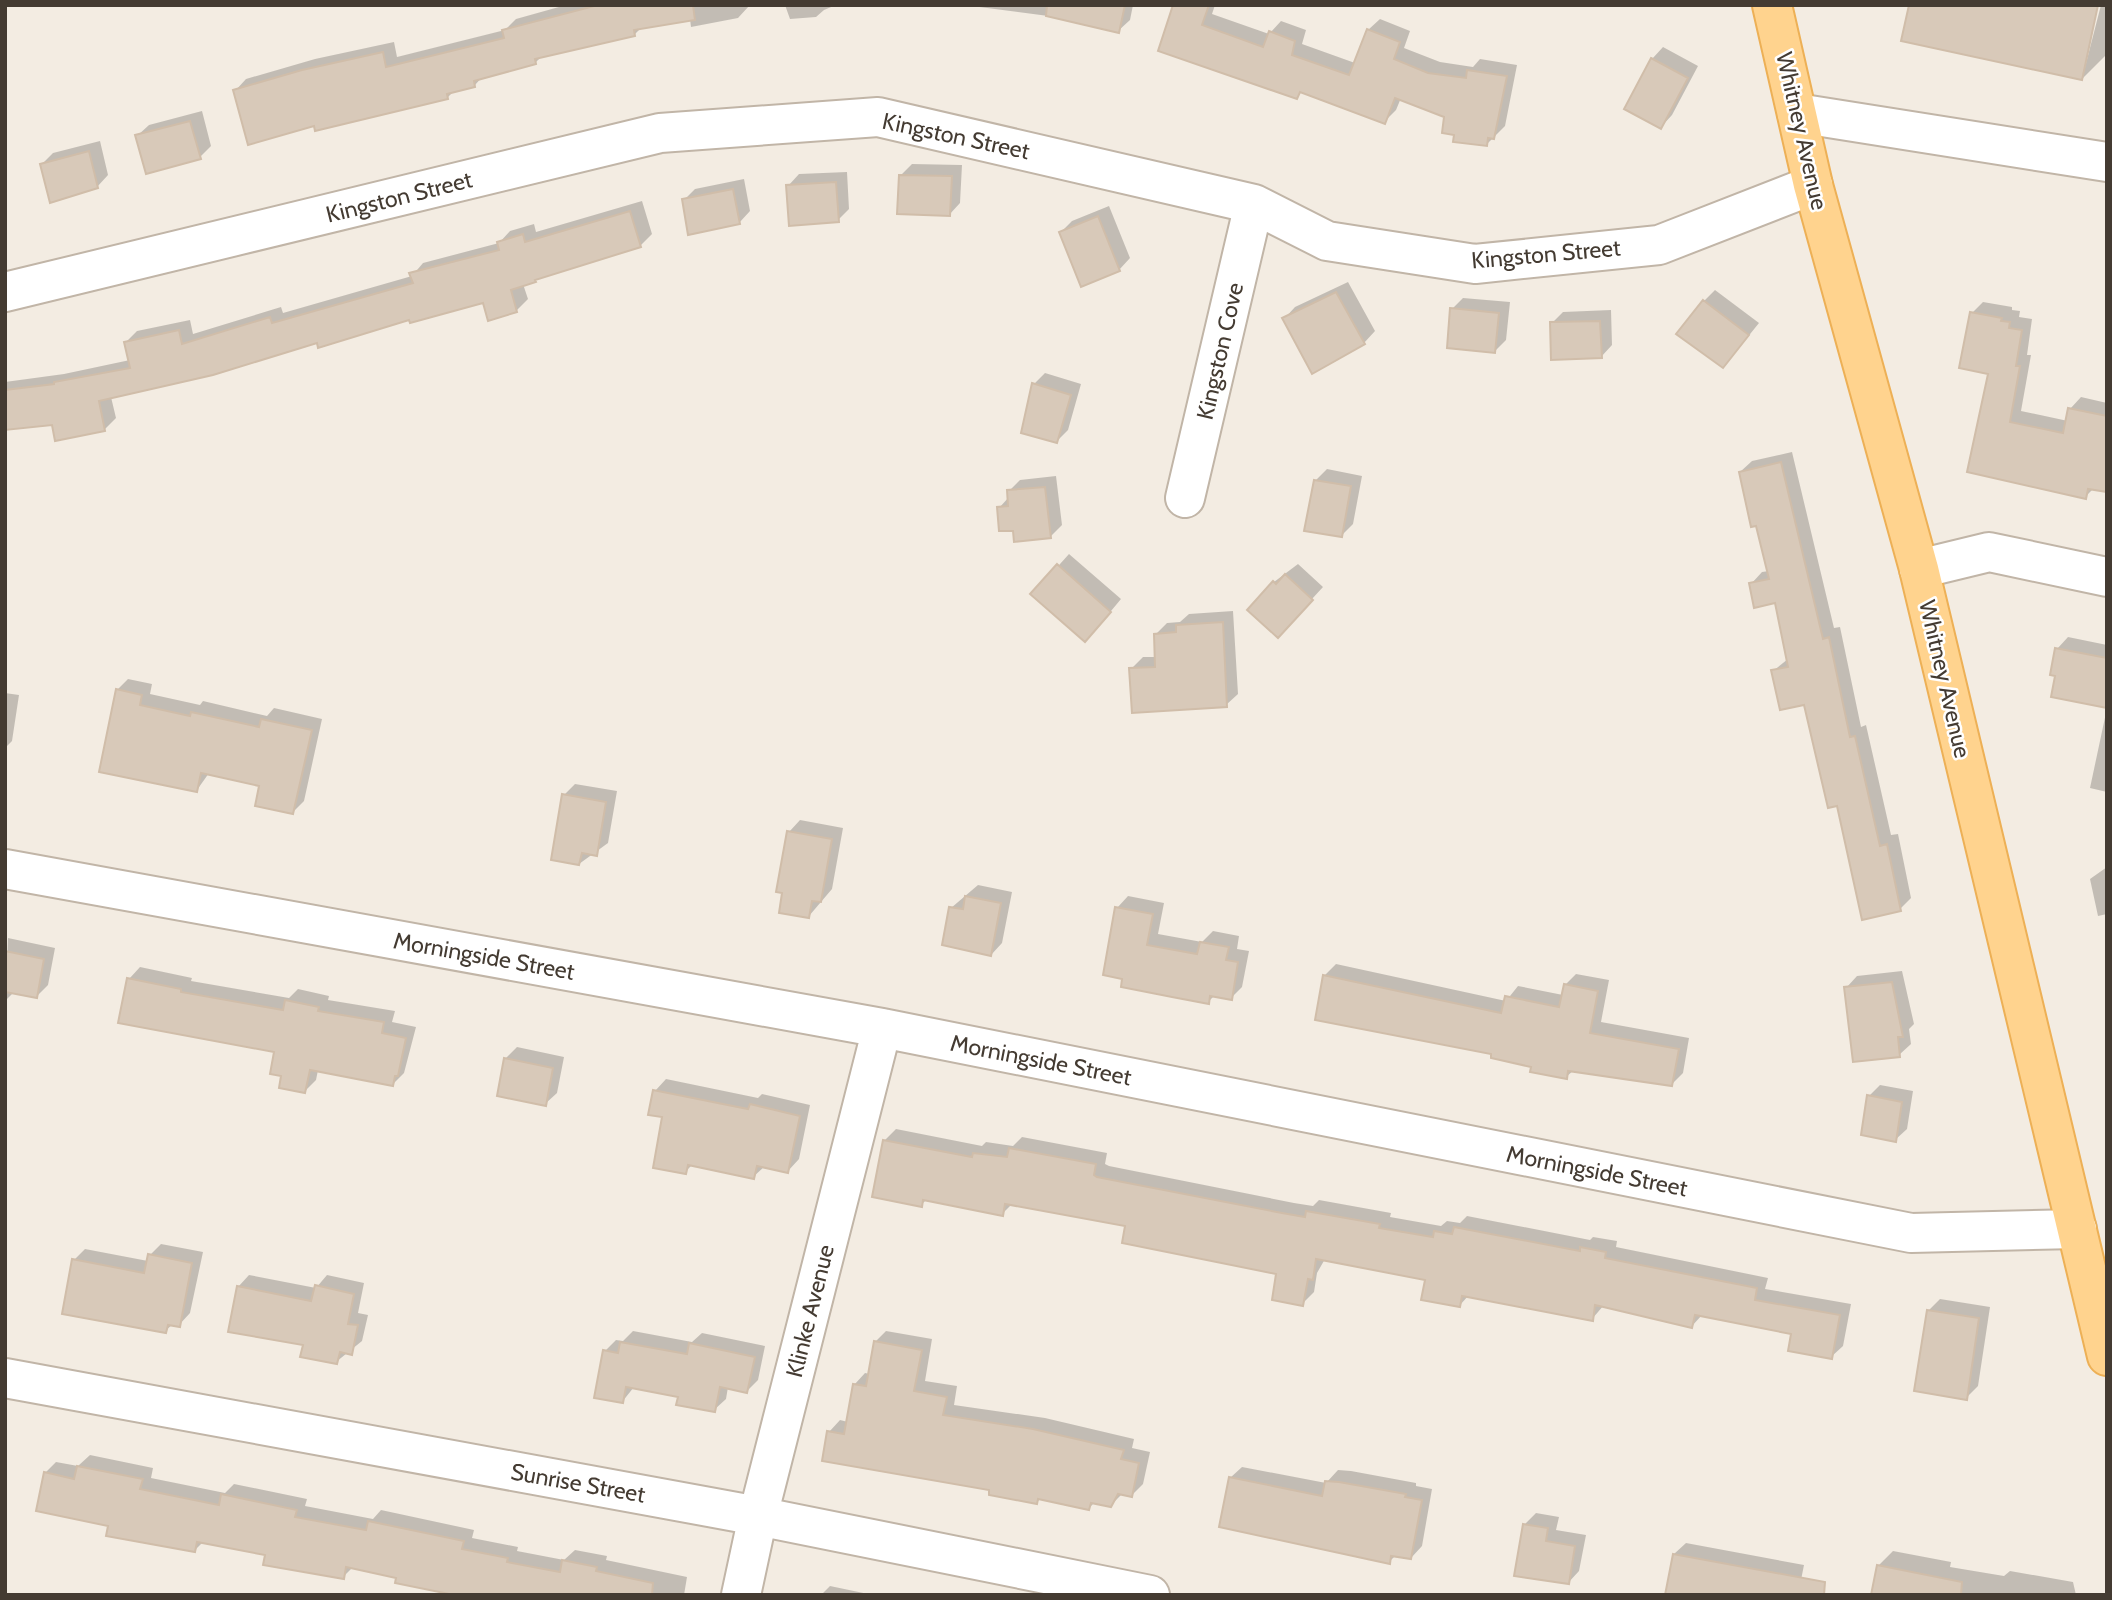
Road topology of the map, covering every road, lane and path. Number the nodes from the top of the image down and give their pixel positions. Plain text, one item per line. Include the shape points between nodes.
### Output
1 (1772, 5) edge
2 (1797, 113) junction
3 (2107, 162) edge
4 (1813, 185) junction
5 (1254, 204) junction
6 (5, 292) edge
7 (1185, 498) dead end
8 (1919, 569) junction
9 (2107, 577) edge
10 (5, 869) edge
11 (882, 1028) junction
12 (2077, 1229) junction
13 (2107, 1356) edge
14 (5, 1378) edge
15 (758, 1516) junction
16 (741, 1595) edge
17 (1150, 1595) edge

1 - 2 main road, Whitney Avenue
2 - 3 street
2 - 4 main road, Whitney Avenue
4 - 5 street, Kingston Street via 1659,245 1475,264 1327,240
4 - 8 main road, Whitney Avenue
5 - 6 street, Kingston Street via 878,117 660,134
5 - 7 street, Kingston Cove
8 - 9 street via 1989,552
8 - 12 main road, Whitney Avenue
10 - 11 street, Morningside Street
11 - 12 street, Morningside Street via 1910,1233
11 - 15 street, Klinke Avenue
12 - 13 main road, Whitney Avenue
14 - 15 street, Sunrise Street
15 - 16 street, Klinke Avenue
15 - 17 street, Sunrise Street

